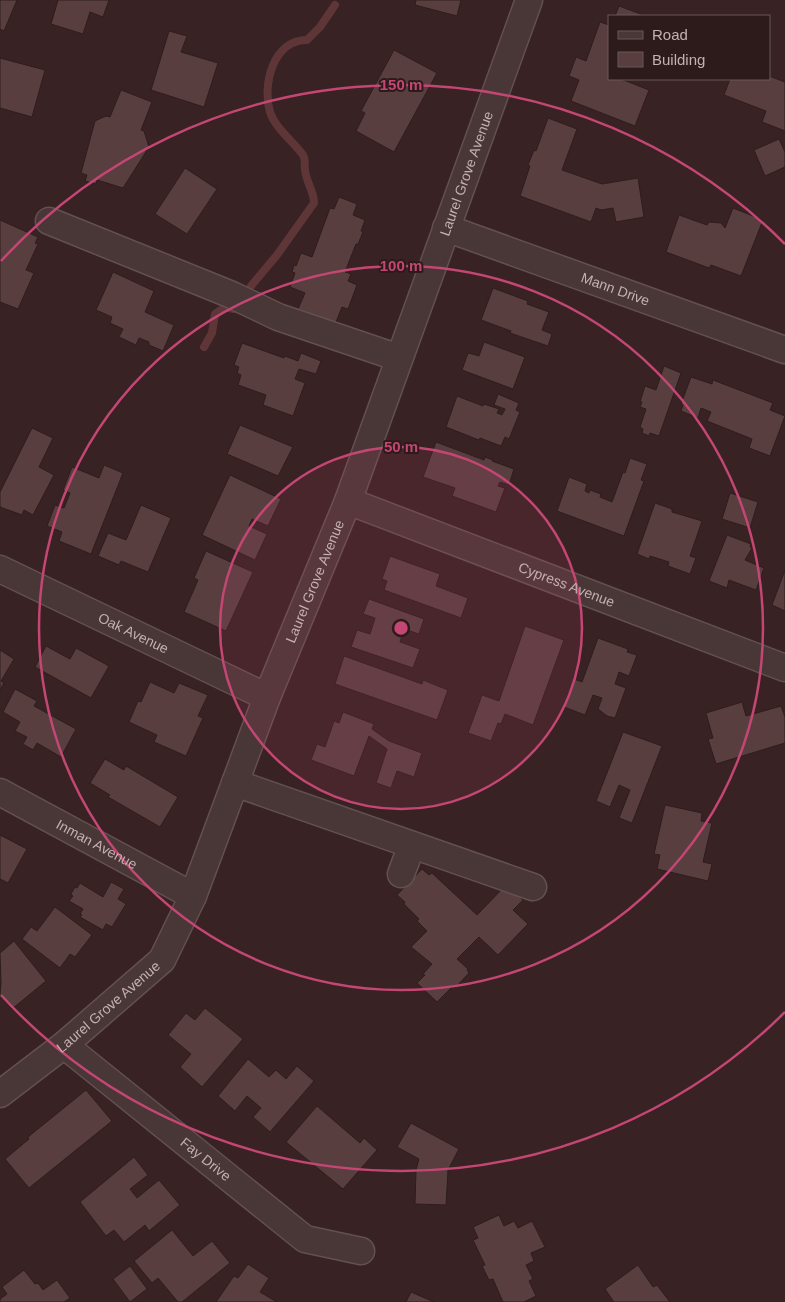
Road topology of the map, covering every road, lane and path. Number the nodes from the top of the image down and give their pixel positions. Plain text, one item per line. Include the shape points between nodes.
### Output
1 (529, 0) edge
2 (49, 221) dead end
3 (446, 228) junction
4 (785, 350) edge
5 (399, 358) junction
6 (348, 500) junction
7 (0, 569) edge
8 (785, 668) edge
9 (267, 697) junction
10 (235, 783) junction
11 (0, 792) edge
12 (412, 844) junction
13 (401, 874) dead end
14 (533, 887) dead end
15 (193, 896) junction
16 (64, 1045) junction
17 (0, 1094) edge
18 (361, 1251) dead end

1 - 3 street, Laurel Grove Avenue
2 - 5 street via 278,317
3 - 4 street, Mann Drive
3 - 5 street, Laurel Grove Avenue
5 - 6 street, Laurel Grove Avenue
6 - 8 street, Cypress Avenue
6 - 9 street, Laurel Grove Avenue
7 - 9 street, Oak Avenue
9 - 10 street, Laurel Grove Avenue
10 - 12 street
10 - 15 street, Laurel Grove Avenue
11 - 15 street, Inman Avenue
12 - 13 street
12 - 14 street
15 - 16 street, Laurel Grove Avenue via 162,960
16 - 17 street, Laurel Grove Avenue
16 - 18 street, Fay Drive via 305,1239

